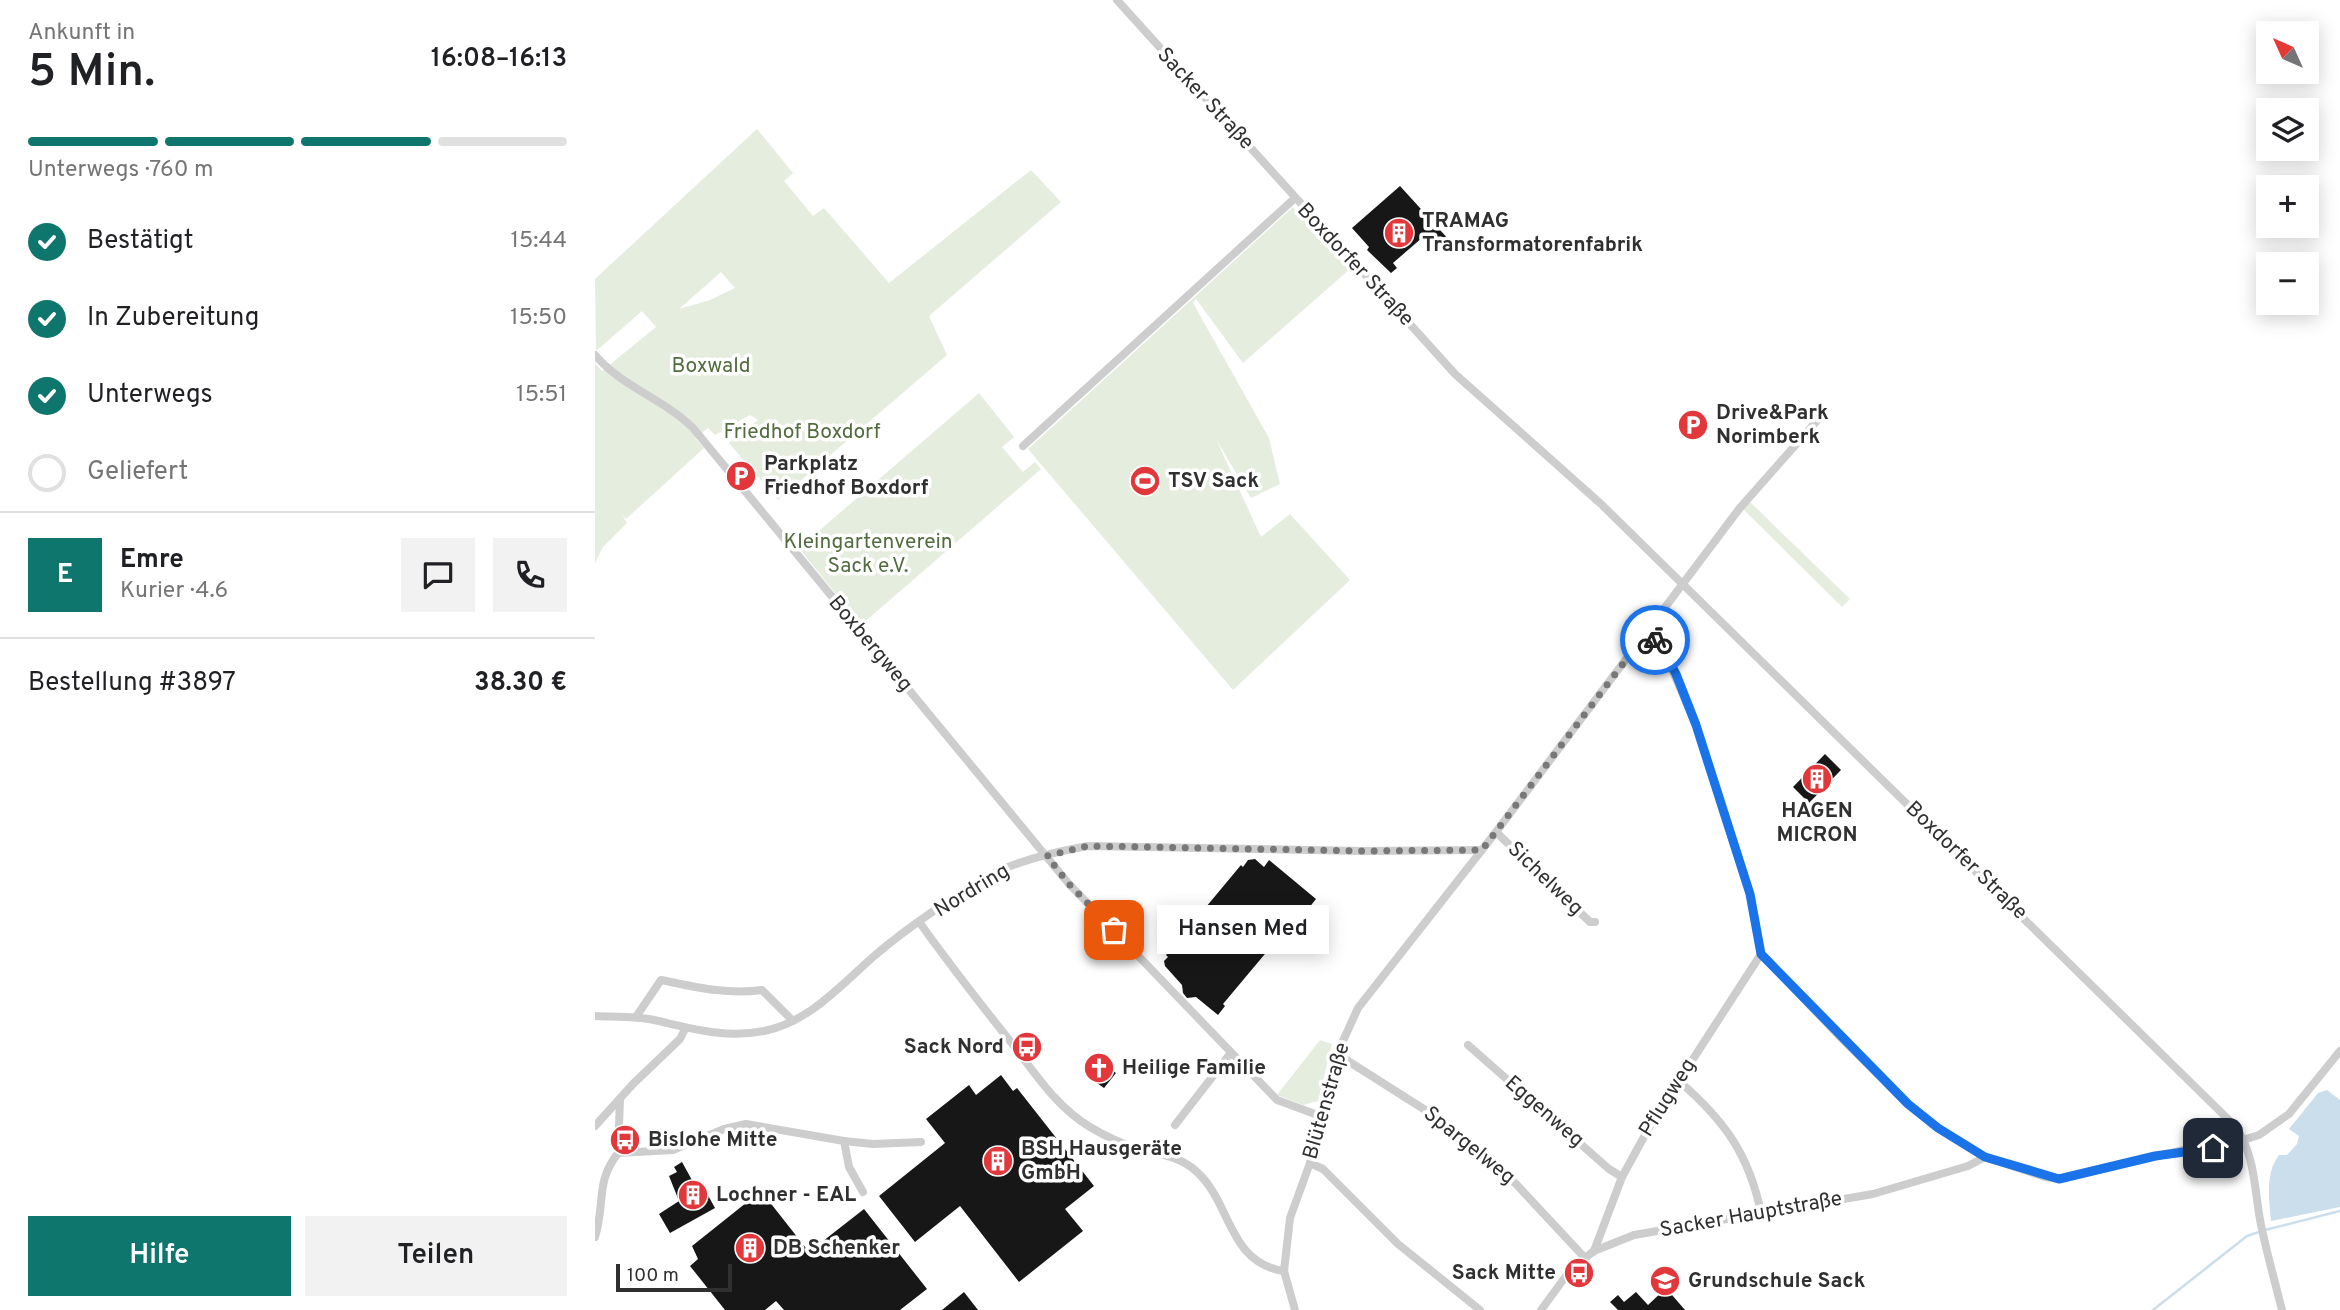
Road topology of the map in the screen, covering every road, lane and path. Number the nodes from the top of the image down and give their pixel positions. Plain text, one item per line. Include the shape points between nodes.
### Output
1 (1117, 0) edge
2 (1296, 198) junction
3 (595, 355) edge
4 (1822, 415) dead end
5 (1023, 446) dead end
6 (1682, 583) junction
7 (1647, 632) junction
8 (1496, 832) junction
9 (1482, 850) junction
10 (1047, 856) junction
11 (1595, 922) dead end
12 (920, 923) junction
13 (1761, 954) junction
14 (595, 1016) edge
15 (636, 1017) junction
16 (793, 1021) junction
17 (685, 1029) junction
18 (1468, 1045) dead end
19 (2340, 1051) edge
20 (1230, 1054) junction
21 (1337, 1054) junction
22 (1679, 1081) junction
23 (619, 1099) junction
24 (1323, 1117) junction
25 (1175, 1125) dead end
26 (595, 1126) edge
27 (844, 1141) junction
28 (2246, 1141) junction
29 (921, 1142) dead end
30 (618, 1153) junction
31 (1985, 1157) junction
32 (1310, 1163) junction
33 (1622, 1177) junction
34 (596, 1183) edge
35 (863, 1192) dead end
36 (1761, 1213) junction
37 (595, 1237) edge
38 (1594, 1251) junction
39 (1585, 1258) junction
40 (1284, 1271) junction
41 (1295, 1310) edge
42 (1480, 1310) edge
43 (1541, 1310) edge
44 (2282, 1310) edge

1 - 2 street, Sacker Straße
2 - 5 street, Boxdorfer Straße
2 - 6 street, Boxdorfer Straße via 1455,374
3 - 10 street, Boxbergweg via 606,368 682,416 693,428
4 - 6 street via 1739,509
6 - 7 street
6 - 28 street, Boxdorfer Straße
7 - 8 street
7 - 13 street via 1663,649 1696,725 1750,894
8 - 9 street
8 - 11 street, Sichelweg
9 - 10 street, Nordring via 1088,846
9 - 21 street, Blütenstraße via 1358,1008
10 - 12 street, Nordring via 1001,870
10 - 20 street, Boxbergweg
12 - 16 street, Nordring via 826,1000
12 - 40 street via 1058,1102 1111,1138 1193,1168 1210,1185 1250,1257
13 - 22 street, Pflugweg
13 - 31 street via 1908,1104
14 - 15 street, Nordring
15 - 16 street via 661,980 740,993 762,990
15 - 17 street, Nordring
16 - 17 street, Nordring via 751,1033
17 - 23 street
18 - 33 street, Eggenweg
19 - 28 street via 2289,1114
20 - 24 street, Boxbergweg via 1277,1100
20 - 25 street
21 - 24 street, Blütenstraße
21 - 39 street, Spargelweg via 1462,1135 1516,1184
22 - 33 street, Pflugweg
22 - 36 street via 1728,1130 1751,1174
23 - 26 street
23 - 30 street
24 - 32 street, Blütenstraße
27 - 29 street
27 - 30 street via 746,1124 673,1150
27 - 35 street via 849,1167
28 - 31 street via 2059,1179
28 - 44 street
30 - 34 street
31 - 36 street, Sacker Hauptstraße via 1873,1194
32 - 40 street, Blütenstraße via 1290,1218
32 - 42 street via 1323,1169 1390,1236
33 - 38 street, Pflugweg
34 - 37 street
36 - 38 street, Sacker Hauptstraße via 1634,1235
38 - 39 street, Sacker Hauptstraße
39 - 43 street, Sacker Hauptstraße
40 - 41 street, Blütenstraße

